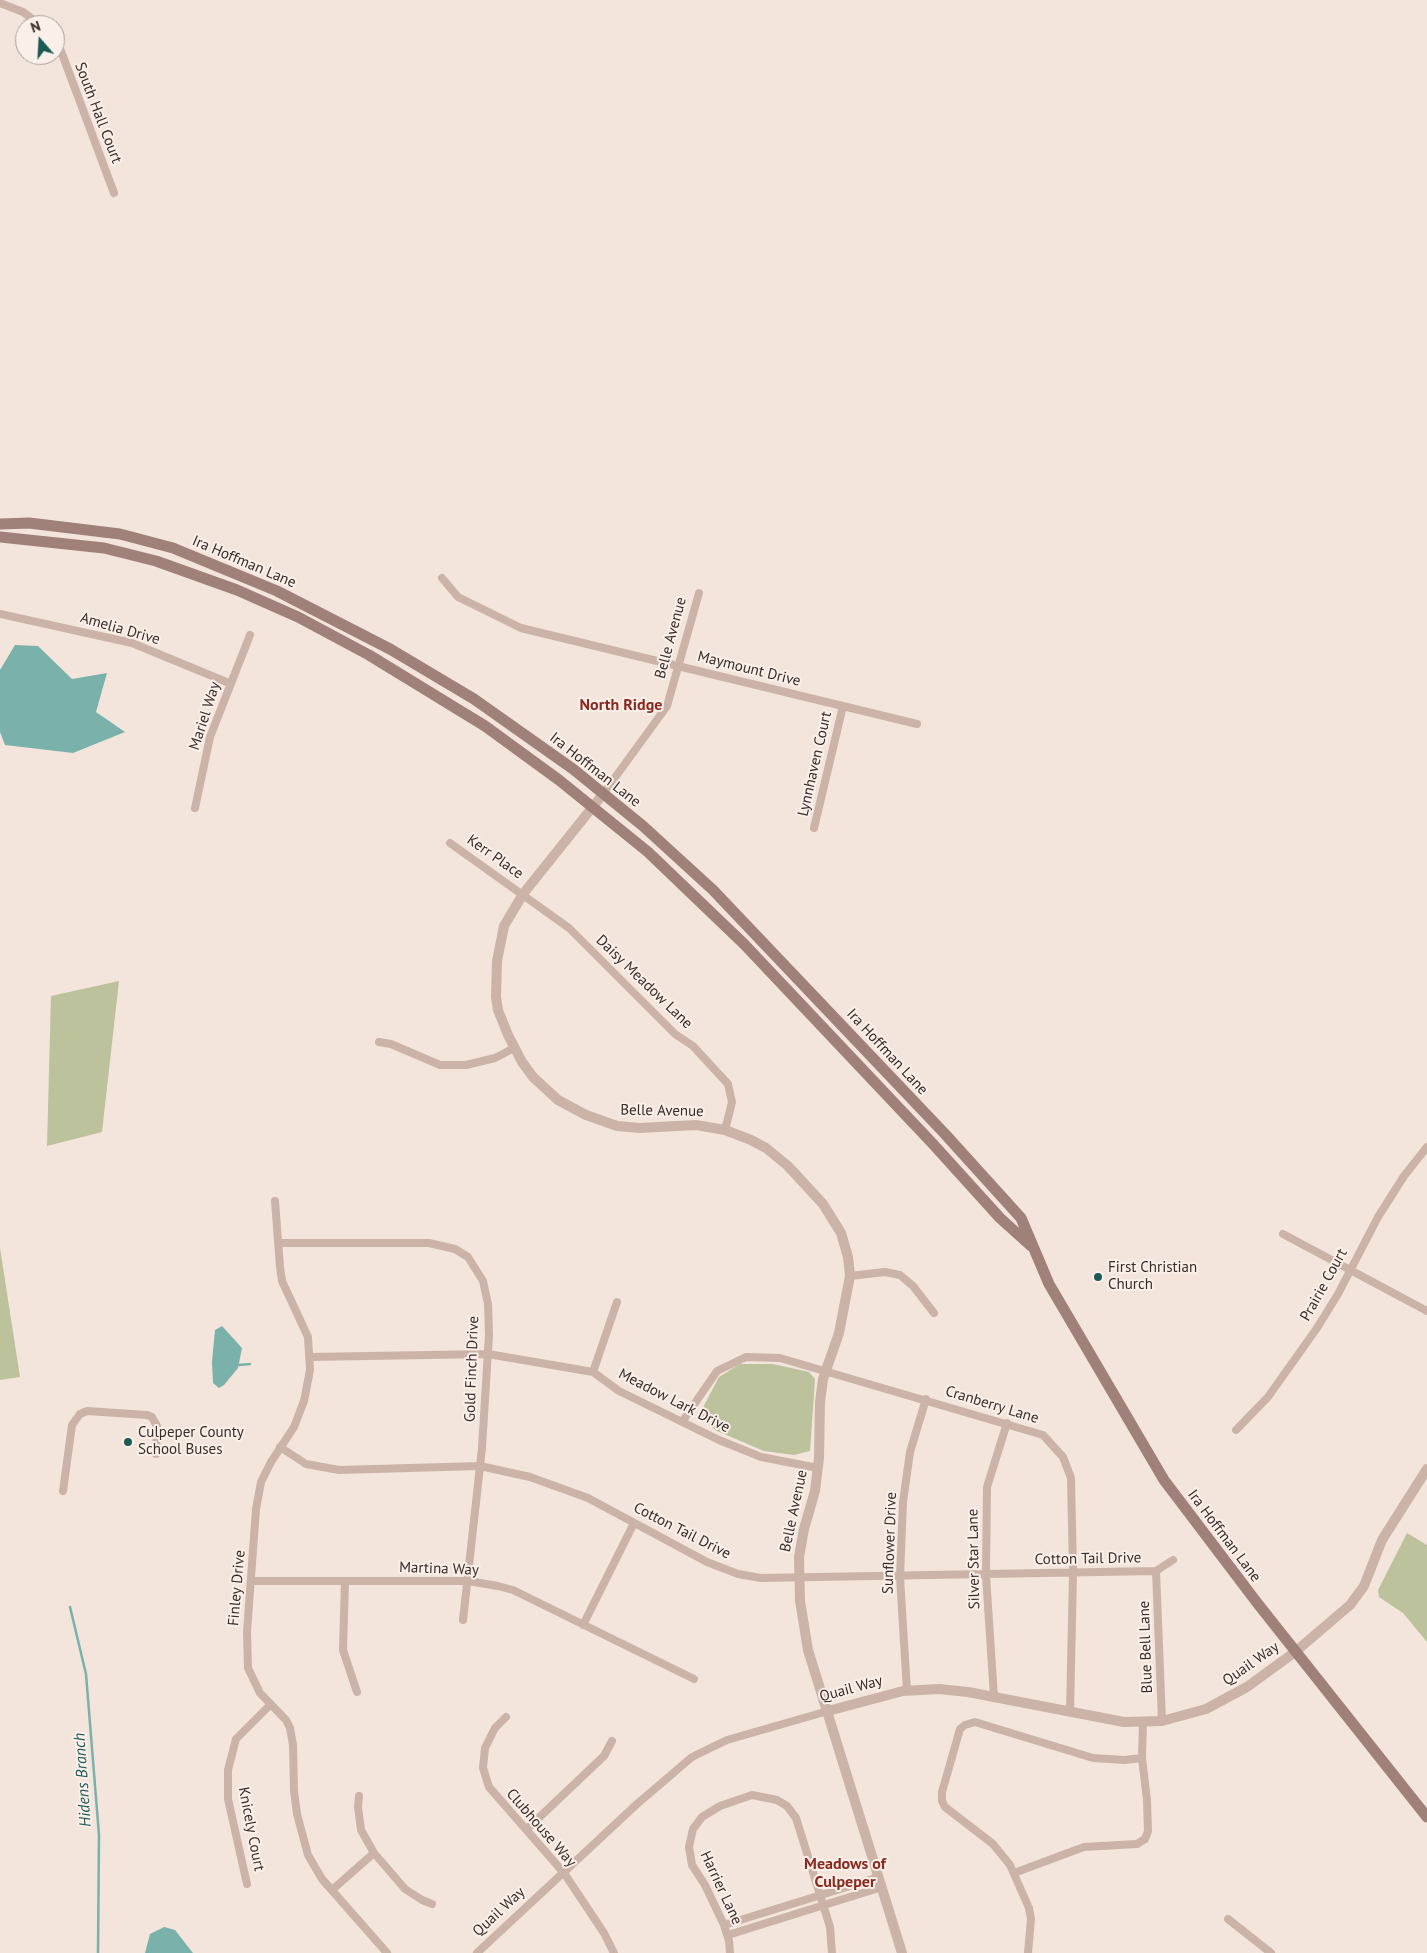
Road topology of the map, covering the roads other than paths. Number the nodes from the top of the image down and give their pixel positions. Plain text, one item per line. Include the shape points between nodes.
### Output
1 (0, 3) edge
2 (27, 15) edge
3 (65, 62) edge
4 (114, 193) dead end
5 (0, 524) edge
6 (0, 536) edge
7 (442, 578) dead end
8 (699, 593) dead end
9 (0, 614) edge
10 (250, 635) dead end
11 (679, 667) junction
12 (229, 683) junction
13 (842, 706) junction
14 (918, 724) dead end
15 (603, 794) junction
16 (195, 808) dead end
17 (592, 808) junction
18 (814, 828) dead end
19 (450, 843) dead end
20 (523, 894) junction
21 (379, 1042) dead end
22 (514, 1048) junction
23 (725, 1130) junction
24 (1427, 1147) edge
25 (275, 1201) dead end
26 (1283, 1234) dead end
27 (278, 1243) junction
28 (1034, 1249) junction
29 (1349, 1270) junction
30 (850, 1276) junction
31 (617, 1302) dead end
32 (1427, 1311) edge
33 (934, 1313) dead end
34 (488, 1354) junction
35 (310, 1357) junction
36 (827, 1370) junction
37 (593, 1372) junction
38 (926, 1399) junction
39 (682, 1422) junction
40 (1007, 1423) junction
41 (1236, 1430) dead end
42 (280, 1447) junction
43 (156, 1454) dead end
44 (480, 1466) junction
45 (818, 1468) junction
46 (1427, 1469) edge
47 (63, 1491) dead end
48 (634, 1523) junction
49 (1173, 1560) dead end
50 (1156, 1571) junction
51 (1073, 1572) junction
52 (986, 1574) junction
53 (900, 1577) junction
54 (799, 1579) junction
55 (251, 1581) junction
56 (345, 1581) junction
57 (468, 1581) junction
58 (463, 1620) dead end
59 (583, 1625) junction
60 (1295, 1652) junction
61 (694, 1679) dead end
62 (907, 1691) junction
63 (357, 1692) dead end
64 (994, 1697) junction
65 (271, 1704) junction
66 (828, 1711) junction
67 (1070, 1712) junction
68 (506, 1717) dead end
69 (1162, 1721) junction
70 (1143, 1722) junction
71 (612, 1741) dead end
72 (1142, 1758) junction
73 (359, 1796) dead end
74 (1427, 1817) edge
75 (527, 1829) junction
76 (374, 1853) junction
77 (564, 1873) junction
78 (1014, 1873) junction
79 (879, 1877) junction
80 (247, 1884) dead end
81 (882, 1887) junction
82 (332, 1890) junction
83 (821, 1895) junction
84 (432, 1904) dead end
85 (824, 1905) junction
86 (1228, 1919) dead end
87 (724, 1925) junction
88 (728, 1935) junction
89 (386, 1952) edge
90 (477, 1953) edge
91 (614, 1953) edge
92 (730, 1953) edge
93 (832, 1953) edge
94 (902, 1953) edge
95 (1028, 1953) edge
96 (1271, 1953) edge

1 - 2 street
3 - 4 street, South Hall Court
5 - 15 main road, Ira Hoffman Lane via 120,534 173,548 277,591 390,649 474,699
6 - 17 main road, Ira Hoffman Lane via 104,548 156,561 282,610 370,655 485,726
7 - 11 street, Maymount Drive via 458,597 513,625
8 - 11 street, Belle Avenue
9 - 12 street, Amelia Drive via 132,644
10 - 12 street, Mariel Way
11 - 13 street, Maymount Drive
11 - 15 street, Belle Avenue via 664,712
12 - 16 street, Mariel Way via 210,737
13 - 14 street, Maymount Drive
13 - 18 street, Lynnhaven Court
15 - 17 street, Belle Avenue
15 - 28 main road, Ira Hoffman Lane via 713,890 939,1128 1021,1218
17 - 20 street, Belle Avenue
17 - 28 main road, Ira Hoffman Lane via 648,852 744,944 1000,1218
19 - 20 street, Kerr Place
20 - 22 street, Belle Avenue via 504,926 497,961 498,1010
20 - 23 street, Daisy Meadow Lane via 569,928 675,1034 694,1046 728,1084 732,1102
21 - 22 street via 440,1065 466,1066 495,1058
22 - 23 street, Belle Avenue via 533,1077 558,1100 586,1116 627,1128 696,1125
23 - 30 street, Belle Avenue via 766,1148 788,1166 823,1204 841,1233
24 - 29 street, Prairie Court via 1378,1217
25 - 27 street, Finley Drive
26 - 29 street
27 - 34 street, Gold Finch Drive via 429,1243 454,1249 468,1257 483,1281 488,1304
27 - 35 street, Finley Drive via 282,1280 308,1337
28 - 60 main road, Ira Hoffman Lane via 1049,1284 1144,1449 1185,1510
29 - 32 street
29 - 41 street, Prairie Court via 1338,1294 1268,1398
30 - 33 street via 885,1272 900,1275
30 - 36 street, Belle Avenue via 844,1315
31 - 37 street
34 - 35 street, Meadow Lark Drive
34 - 37 street, Meadow Lark Drive
34 - 44 street, Gold Finch Drive
35 - 42 street, Finley Drive via 304,1401 294,1427
36 - 38 street, Cranberry Lane
36 - 39 street, Cranberry Lane via 780,1358 746,1357 717,1371
36 - 45 street, Belle Avenue via 820,1402
37 - 39 street, Meadow Lark Drive via 618,1391
38 - 40 street, Cranberry Lane
38 - 53 street, Sunflower Drive via 910,1452 903,1502
39 - 45 street, Meadow Lark Drive via 762,1457
40 - 51 street, Cranberry Lane via 1043,1435 1062,1457 1071,1478
40 - 52 street, Silver Star Lane via 987,1487
42 - 44 street, Cotton Tail Drive via 306,1464 339,1470
42 - 55 street, Finley Drive via 261,1482
43 - 47 street via 157,1426 152,1417 87,1411 80,1414 72,1425
44 - 48 street, Cotton Tail Drive via 530,1477 580,1495
44 - 57 street, Gold Finch Drive
45 - 54 street, Belle Avenue via 801,1542
46 - 60 street, Quail Way via 1382,1540 1364,1586 1350,1605
48 - 54 street, Cotton Tail Drive via 707,1562 738,1574
48 - 59 street
49 - 50 street, Cotton Tail Drive
50 - 51 street, Cotton Tail Drive
50 - 69 street, Blue Bell Lane
51 - 52 street, Cotton Tail Drive
51 - 67 street, Cranberry Lane
52 - 53 street, Cotton Tail Drive
52 - 64 street, Silver Star Lane
53 - 54 street, Cotton Tail Drive
53 - 62 street, Sunflower Drive
54 - 66 street, Belle Avenue via 808,1650
55 - 56 street, Martina Way
55 - 65 street, Finley Drive via 248,1668 260,1693
56 - 57 street, Martina Way
56 - 63 street via 343,1650
57 - 58 street, Gold Finch Drive
57 - 59 street, Martina Way via 513,1590
59 - 61 street, Martina Way
60 - 69 street, Quail Way via 1229,1698 1192,1714
60 - 74 main road, Ira Hoffman Lane
62 - 64 street, Quail Way via 946,1690
62 - 66 street, Quail Way
64 - 67 street, Quail Way
65 - 80 street, Knicely Court via 236,1739 228,1770 228,1799
65 - 82 street, Finley Drive via 286,1720 294,1745 294,1791 303,1840 314,1866
66 - 77 street, Quail Way via 727,1740 692,1757 643,1798
66 - 79 street, Belle Avenue
67 - 70 street, Quail Way via 1124,1722
68 - 75 street, Clubhouse Way via 495,1728 485,1748 485,1778 494,1795
69 - 70 street, Quail Way
70 - 72 street
71 - 75 street via 604,1756
72 - 78 street via 1147,1800 1148,1831 1145,1839 1137,1844 1084,1847
72 - 78 street via 1093,1758 979,1723 964,1725 958,1733 942,1802 993,1844
73 - 76 street via 361,1830
75 - 77 street, Clubhouse Way
76 - 82 street
76 - 84 street via 405,1889
77 - 90 street, Quail Way
77 - 91 street, Clubhouse Way
78 - 95 street via 1029,1908
79 - 81 street, Belle Avenue
79 - 83 street
81 - 85 street
81 - 94 street, Belle Avenue
82 - 89 street, Finley Drive
83 - 85 street, Harrier Lane
83 - 87 street
83 - 87 street, Harrier Lane via 793,1813 770,1797 752,1795 720,1806 700,1820 693,1829 689,1847 692,1865
85 - 88 street
85 - 93 street, Harrier Lane
86 - 96 street
87 - 88 street, Harrier Lane
88 - 92 street, Harrier Lane

